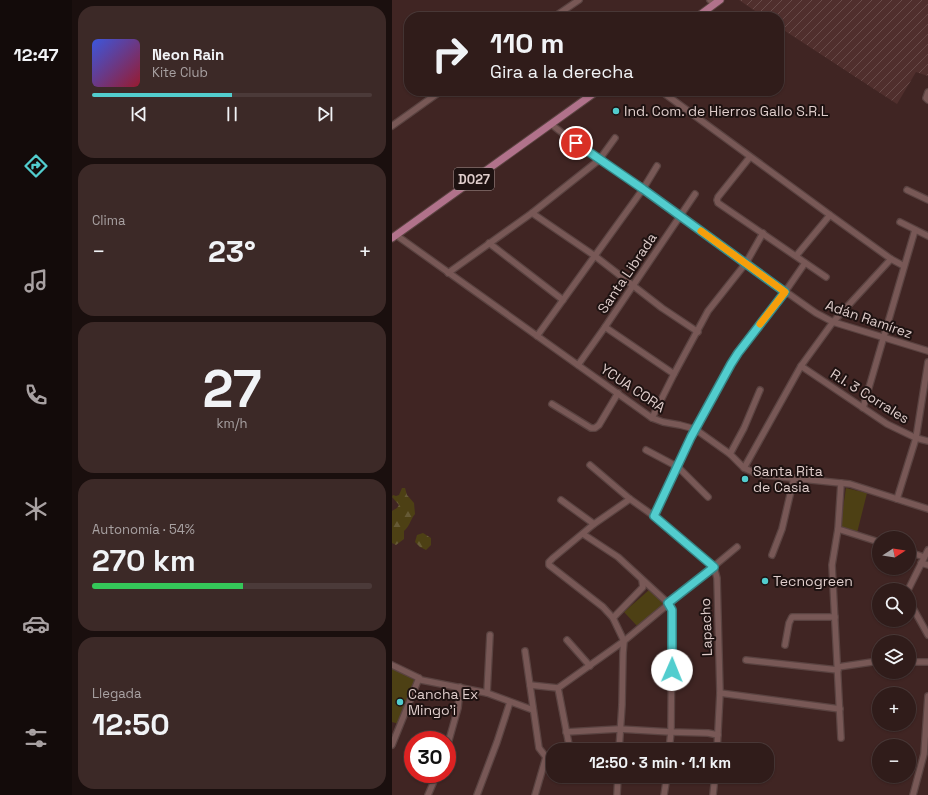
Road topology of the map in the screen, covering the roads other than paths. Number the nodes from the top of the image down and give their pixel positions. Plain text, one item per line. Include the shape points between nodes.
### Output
1 (579, 0) edge
2 (714, 1) edge
3 (561, 12) edge
4 (702, 12) edge
5 (928, 92) edge
6 (434, 96) edge
7 (589, 96) edge
8 (669, 96) edge
9 (928, 100) edge
10 (551, 124) junction
11 (392, 126) edge
12 (615, 138) dead end
13 (750, 157) junction
14 (599, 160) junction
15 (657, 166) dead end
16 (643, 189) junction
17 (907, 190) dead end
18 (695, 194) dead end
19 (928, 200) edge
20 (532, 213) junction
21 (830, 215) junction
22 (681, 216) junction
23 (900, 222) dead end
24 (915, 230) junction
25 (763, 233) junction
26 (394, 236) edge
27 (928, 236) edge
28 (489, 243) junction
29 (595, 256) junction
30 (796, 256) junction
31 (891, 259) junction
32 (746, 263) junction
33 (804, 263) junction
34 (904, 266) junction
35 (448, 273) junction
36 (826, 277) dead end
37 (632, 285) junction
38 (785, 292) junction
39 (564, 300) junction
40 (833, 322) junction
41 (605, 327) junction
42 (698, 332) junction
43 (537, 336) junction
44 (884, 337) junction
45 (928, 351) edge
46 (928, 362) edge
47 (578, 365) junction
48 (801, 366) junction
49 (674, 374) junction
50 (760, 390) dead end
51 (618, 393) junction
52 (552, 404) dead end
53 (863, 408) junction
54 (652, 418) junction
55 (696, 429) junction
56 (916, 438) junction
57 (928, 441) edge
58 (646, 450) dead end
59 (730, 454) junction
60 (590, 465) dead end
61 (678, 467) junction
62 (744, 468) junction
63 (794, 478) junction
64 (841, 484) junction
65 (708, 498) dead end
66 (630, 499) junction
67 (897, 499) junction
68 (561, 500) dead end
69 (928, 509) edge
70 (654, 516) junction
71 (594, 524) junction
72 (838, 529) junction
73 (583, 534) junction
74 (872, 540) edge
75 (736, 547) dead end
76 (928, 550) edge
77 (916, 554) edge
78 (772, 555) dead end
79 (924, 557) junction
80 (921, 563) junction
81 (928, 565) edge
82 (714, 567) junction
83 (642, 580) junction
84 (911, 583) edge
85 (668, 603) junction
86 (916, 614) edge
87 (835, 617) junction
88 (612, 618) junction
89 (490, 635) dead end
90 (928, 635) edge
91 (567, 640) dead end
92 (624, 641) junction
93 (785, 646) dead end
94 (525, 651) dead end
95 (746, 660) dead end
96 (872, 662) edge
97 (916, 662) edge
98 (928, 662) edge
99 (392, 665) edge
100 (590, 666) junction
101 (838, 668) junction
102 (419, 678) junction
103 (530, 685) junction
104 (460, 687) junction
105 (558, 688) junction
106 (487, 692) junction
107 (720, 693) junction
108 (928, 696) edge
109 (510, 702) junction
110 (840, 709) junction
111 (533, 710) junction
112 (619, 729) junction
113 (452, 731) edge
114 (566, 732) junction
115 (671, 732) junction
116 (718, 735) junction
117 (841, 738) dead end
118 (568, 743) edge
119 (619, 743) edge
120 (670, 743) edge
121 (717, 743) edge
122 (392, 745) edge
123 (433, 783) edge
124 (618, 783) edge
125 (666, 783) edge
126 (714, 783) edge
127 (428, 795) edge
128 (477, 795) edge
129 (535, 795) edge
130 (617, 795) edge
131 (664, 795) edge
132 (713, 795) edge
133 (913, 795) edge

1 - 3 street
2 - 4 main road
5 - 9 street
6 - 11 street
7 - 10 main road, D027
8 - 13 street
10 - 14 street, Adán Ramírez
10 - 26 main road, D027
12 - 14 street
13 - 21 street
13 - 25 street via 717,200 718,204
14 - 16 street, Adán Ramírez
14 - 20 street
15 - 16 street
16 - 22 street, Adán Ramírez
16 - 29 street
17 - 19 street
18 - 22 street, Santa Librada
20 - 28 street
20 - 29 street
21 - 30 street
21 - 31 street
22 - 32 street, Adán Ramírez
22 - 37 street, Santa Librada
23 - 24 street
24 - 27 street
24 - 34 street
25 - 30 street
25 - 32 street
26 - 35 street, YCUA CORA
28 - 35 street
28 - 39 street
29 - 37 street
29 - 39 street
30 - 33 street
31 - 34 street
31 - 40 street
32 - 38 street, Adán Ramírez
32 - 42 street via 708,312
33 - 36 street
33 - 38 street
34 - 44 street
35 - 43 street, YCUA CORA
37 - 41 street, Santa Librada
37 - 42 street
38 - 40 street, Adán Ramírez
38 - 55 street via 738,353
39 - 43 street
40 - 44 street, Adán Ramírez
40 - 48 street
41 - 47 street, Santa Librada
41 - 49 street
42 - 49 street
43 - 47 street, YCUA CORA
44 - 45 street, Adán Ramírez
44 - 53 street
46 - 56 street
47 - 51 street, YCUA CORA
48 - 53 street, R.I. 3 Corrales
48 - 62 street
49 - 54 street
50 - 59 street
51 - 52 street via 595,428
51 - 54 street, YCUA CORA
53 - 56 street, R.I. 3 Corrales via 887,424
54 - 55 street, YCUA CORA
55 - 59 street, YCUA CORA
55 - 61 street
56 - 57 street, R.I. 3 Corrales
56 - 67 street
58 - 61 street
59 - 62 street, YCUA CORA
60 - 66 street
61 - 65 street
61 - 70 street
62 - 63 street, YCUA CORA via 755,473
63 - 64 street, YCUA CORA
63 - 78 street via 782,529
64 - 67 street, YCUA CORA
64 - 72 street
66 - 70 street
66 - 71 street
67 - 69 street, YCUA CORA
68 - 71 street
70 - 82 street
71 - 73 street
72 - 74 street
72 - 87 street via 832,565
73 - 83 street via 618,557
73 - 88 street via 549,564 603,607
75 - 82 street
76 - 79 street
77 - 79 street
79 - 80 street
80 - 81 street
80 - 84 street
82 - 85 street
82 - 107 street, Lapacho via 717,578
83 - 85 street
83 - 88 street via 643,587
85 - 92 street
85 - 115 street via 672,610
86 - 90 street
87 - 93 street via 792,618
87 - 101 street
88 - 92 street
89 - 106 street
91 - 100 street
92 - 100 street
92 - 112 street via 622,715
94 - 103 street
95 - 101 street
96 - 101 street
97 - 98 street
99 - 102 street
100 - 105 street
101 - 110 street
102 - 104 street
102 - 122 street
103 - 105 street
103 - 111 street
104 - 106 street
104 - 113 street via 458,708
105 - 114 street
106 - 109 street
107 - 110 street
107 - 116 street, Lapacho
108 - 133 street via 924,754
109 - 111 street
109 - 128 street
110 - 117 street
111 - 129 street via 539,748 546,757
112 - 114 street
112 - 115 street
112 - 119 street
114 - 118 street
115 - 116 street
115 - 120 street
116 - 121 street, Lapacho
123 - 127 street
124 - 130 street
125 - 131 street
126 - 132 street

